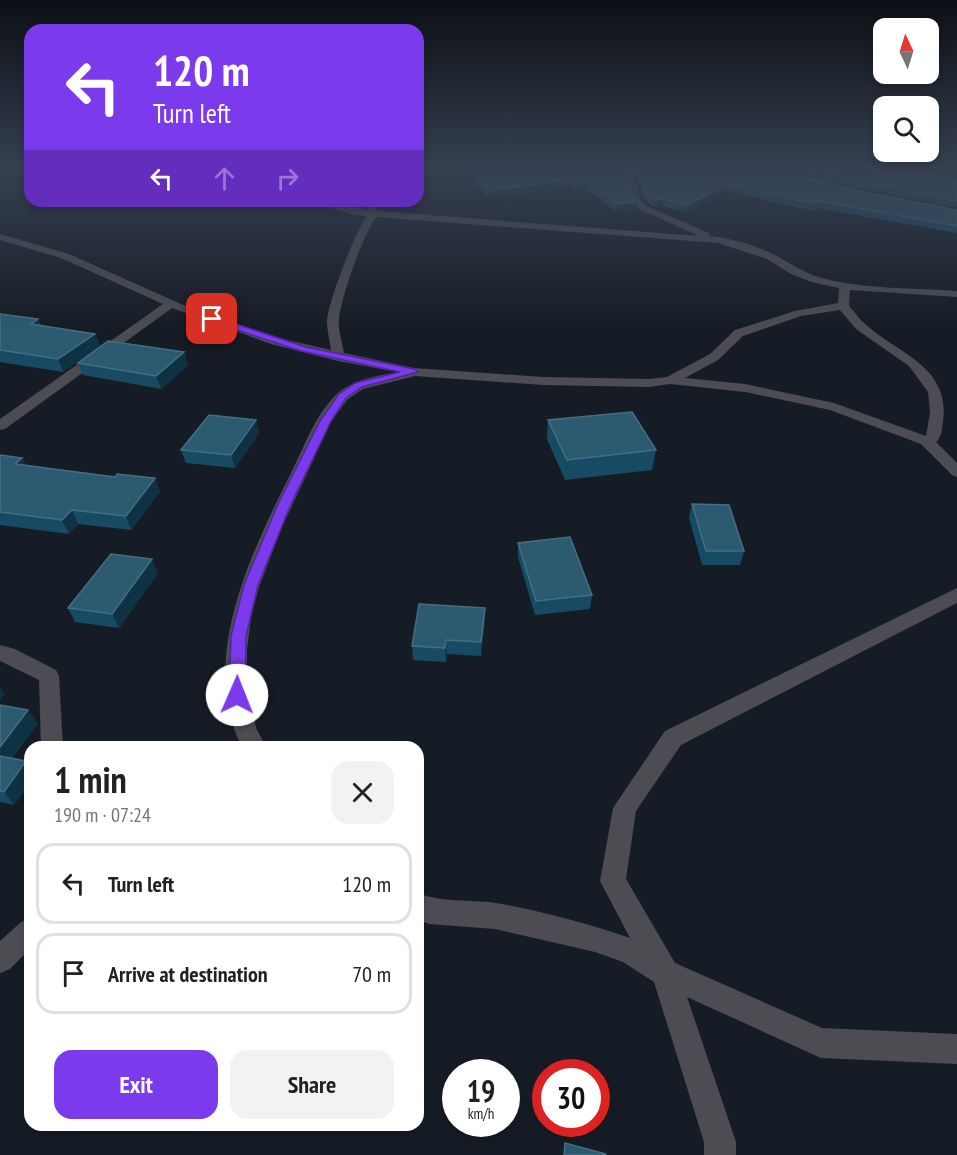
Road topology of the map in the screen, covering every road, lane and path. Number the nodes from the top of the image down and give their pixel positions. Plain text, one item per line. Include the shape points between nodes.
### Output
1 (368, 221) edge
2 (465, 221) edge
3 (674, 221) edge
4 (0, 237) edge
5 (718, 240) junction
6 (845, 286) junction
7 (957, 294) edge
8 (171, 303) junction
9 (843, 306) junction
10 (338, 357) junction
11 (414, 372) junction
12 (670, 380) junction
13 (0, 426) edge
14 (926, 441) junction
15 (957, 472) edge
16 (957, 595) edge
17 (0, 652) edge
18 (52, 741) edge
19 (248, 741) edge
20 (424, 908) edge
21 (24, 937) edge
22 (0, 959) edge
23 (664, 973) junction
24 (957, 1049) edge
25 (720, 1155) edge

1 - 10 street via 346,274 333,320
2 - 5 street
3 - 5 street
4 - 8 street via 65,256
5 - 6 street via 771,257 816,280
6 - 7 street
6 - 9 street
8 - 10 street via 275,341
8 - 13 street
9 - 12 street via 799,313 739,333 714,357
9 - 14 street via 860,326 914,363 934,392 936,421 933,438
10 - 11 street
11 - 12 street via 543,381
11 - 19 street via 358,385 342,396 325,421 285,504 251,585 238,636 237,695
12 - 14 street via 745,388 834,407
14 - 15 street
16 - 23 street via 673,738 625,808 613,881
17 - 18 street via 49,676
20 - 23 street via 495,916 594,939 630,951
21 - 22 street
23 - 24 street via 821,1043
23 - 25 street via 720,1142

